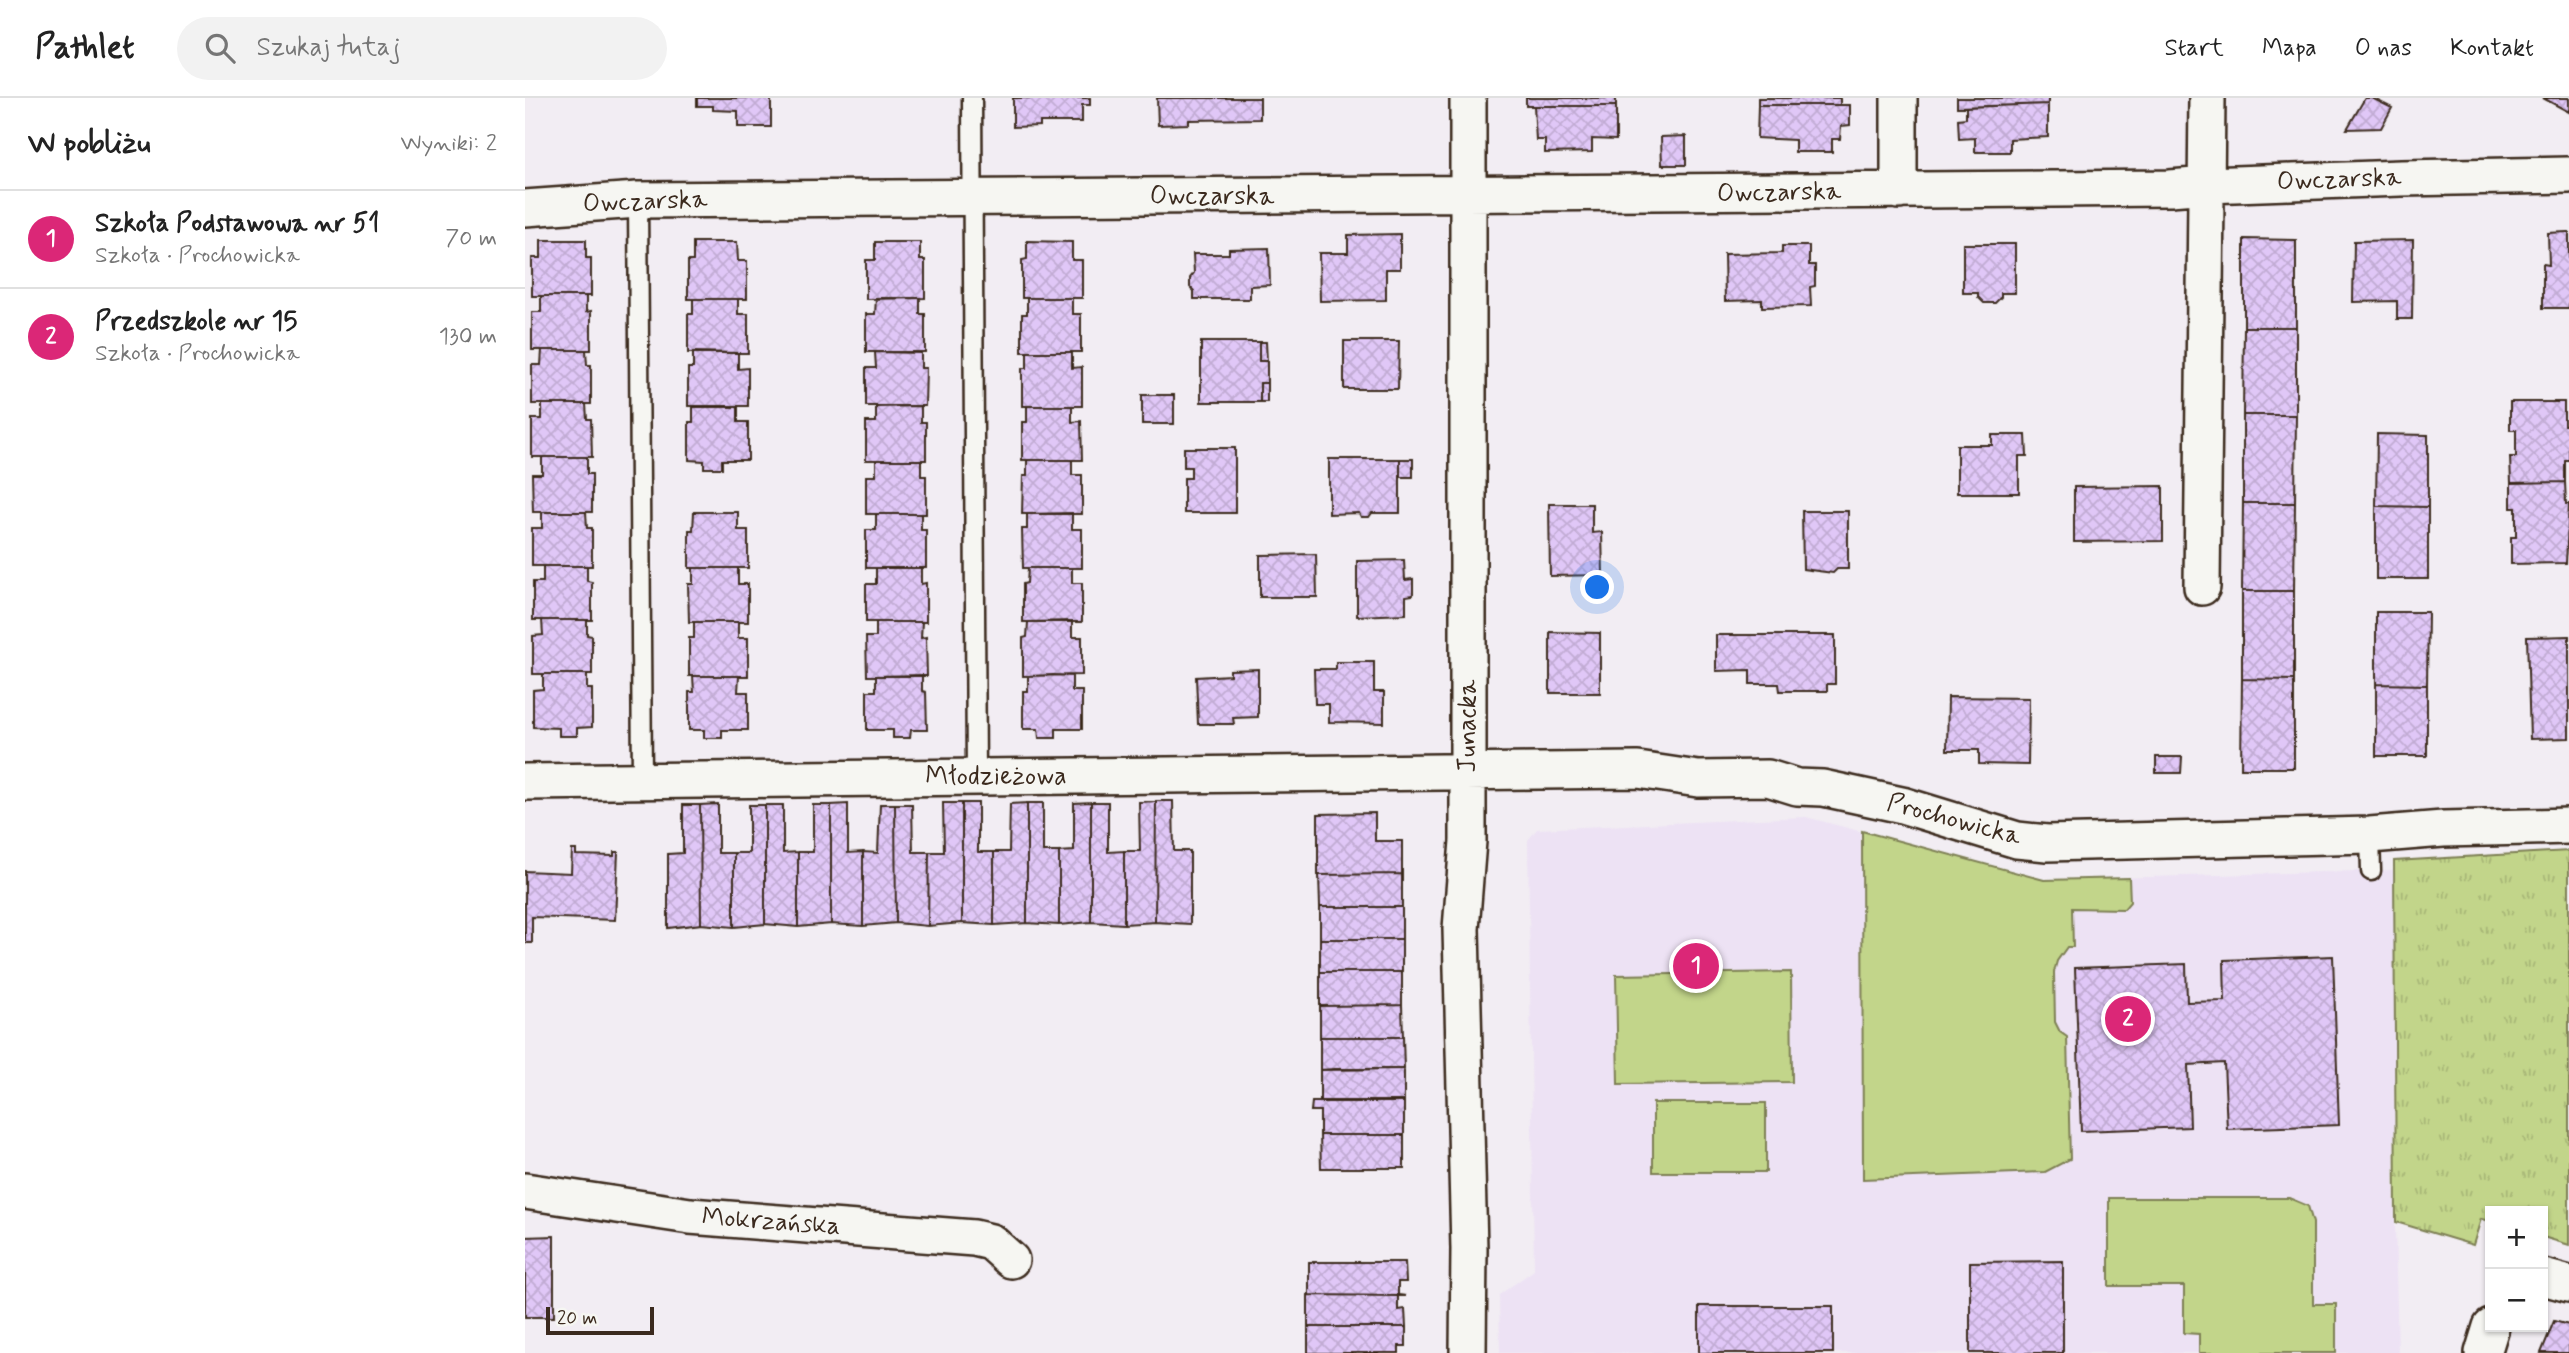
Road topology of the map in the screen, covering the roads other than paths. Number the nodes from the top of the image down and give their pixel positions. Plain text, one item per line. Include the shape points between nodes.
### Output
1 (972, 98) edge
2 (1468, 98) edge
3 (1899, 98) edge
4 (2207, 98) edge
5 (2569, 175) edge
6 (2207, 185) junction
7 (1899, 191) junction
8 (1469, 195) junction
9 (974, 198) junction
10 (638, 200) junction
11 (525, 208) edge
12 (2202, 587) dead end
13 (1467, 773) junction
14 (976, 777) junction
15 (642, 779) junction
16 (525, 782) edge
17 (2569, 825) edge
18 (2370, 835) junction
19 (2371, 871) dead end
20 (525, 1191) edge
21 (1011, 1260) dead end
22 (2548, 1278) edge
23 (2569, 1284) edge
24 (2489, 1332) edge
25 (1468, 1353) edge
26 (2483, 1353) edge

1 - 9 lane
2 - 8 street, Junacka
3 - 7 street
4 - 6 street
5 - 6 street, Owczarska
6 - 7 street, Owczarska
6 - 12 street
7 - 8 street, Owczarska
8 - 9 street, Owczarska
8 - 13 street, Junacka
9 - 10 street, Owczarska
9 - 14 lane
10 - 11 street, Owczarska
10 - 15 lane
13 - 14 street, Młodzieżowa
13 - 18 street, Prochowicka via 1638,770 1698,779 1768,778 1902,805 2017,840 2047,843
13 - 25 street, Junacka via 1468,841 1461,929
14 - 15 street, Młodzieżowa
15 - 16 street, Młodzieżowa
17 - 18 street, Prochowicka
18 - 19 lane
20 - 21 street, Mokrzańska via 690,1216 974,1238 991,1242
22 - 23 street
24 - 26 street

